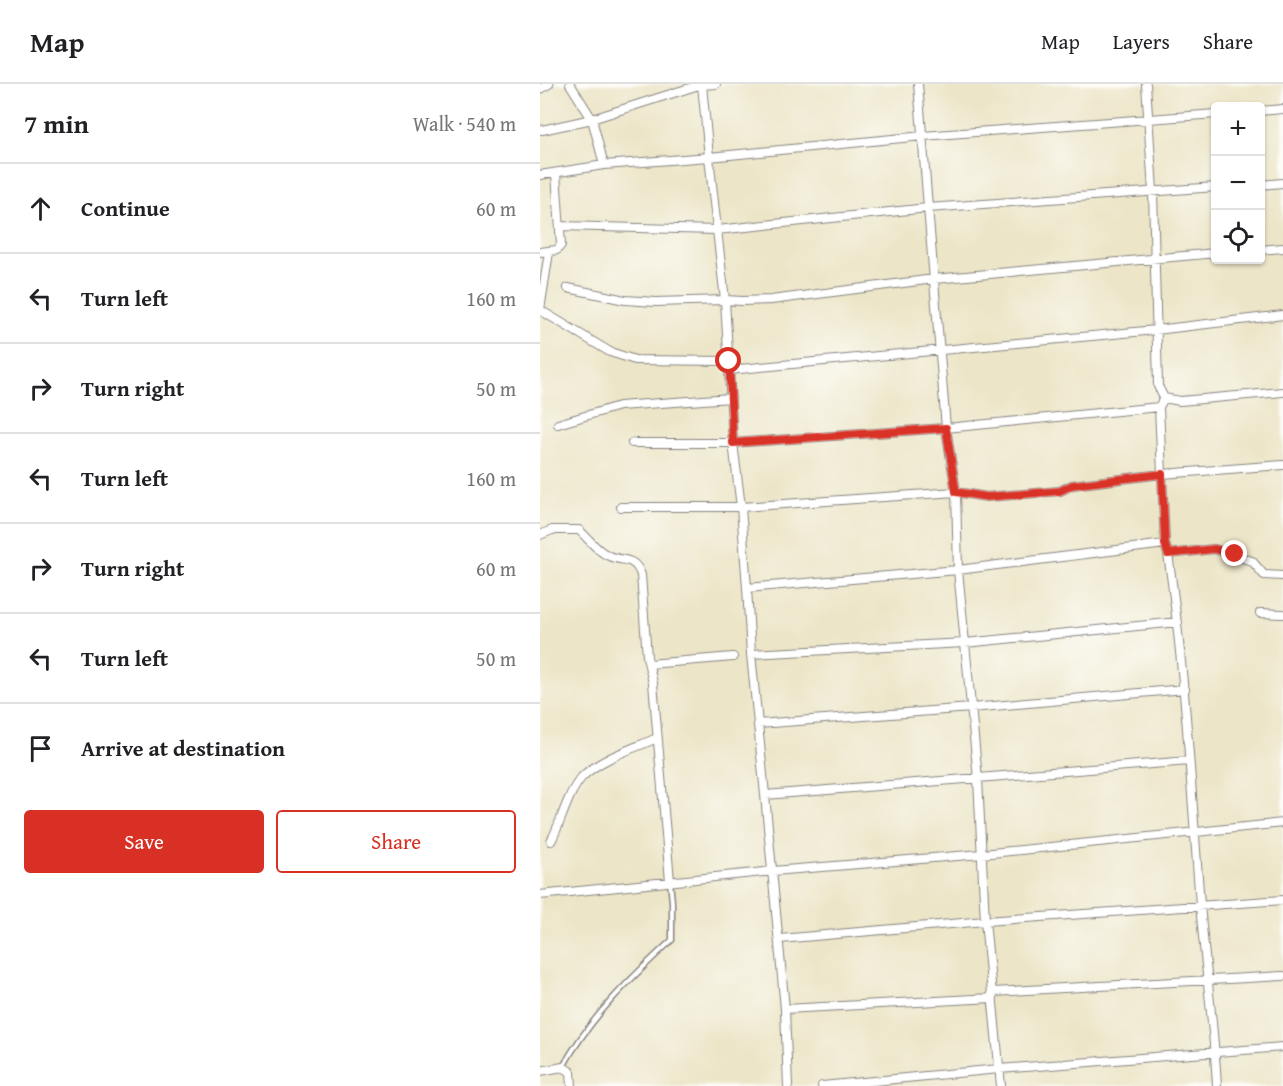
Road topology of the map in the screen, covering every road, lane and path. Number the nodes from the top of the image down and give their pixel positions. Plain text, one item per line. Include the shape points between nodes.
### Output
1 (549, 84) edge
2 (570, 84) edge
3 (716, 84) edge
4 (918, 84) edge
5 (1146, 84) edge
6 (702, 85) edge
7 (540, 89) edge
8 (1283, 109) edge
9 (1265, 111) edge
10 (1211, 114) edge
11 (592, 118) junction
12 (1148, 119) junction
13 (542, 130) dead end
14 (923, 136) junction
15 (709, 157) junction
16 (604, 165) junction
17 (556, 173) junction
18 (540, 175) edge
19 (1283, 183) edge
20 (1265, 185) edge
21 (1211, 188) edge
22 (1153, 191) junction
23 (928, 208) junction
24 (561, 226) junction
25 (717, 230) junction
26 (1283, 248) edge
27 (1265, 250) edge
28 (540, 252) edge
29 (549, 252) junction
30 (1211, 253) edge
31 (1155, 257) junction
32 (934, 279) junction
33 (568, 288) dead end
34 (724, 300) junction
35 (540, 310) edge
36 (1283, 315) edge
37 (1156, 330) junction
38 (940, 349) junction
39 (729, 366) junction
40 (1283, 392) edge
41 (731, 398) junction
42 (1164, 398) junction
43 (1159, 407) junction
44 (558, 424) dead end
45 (946, 428) junction
46 (632, 443) dead end
47 (733, 443) junction
48 (1283, 465) edge
49 (1162, 474) junction
50 (956, 492) junction
51 (621, 507) dead end
52 (741, 507) junction
53 (540, 536) edge
54 (1165, 544) junction
55 (1168, 554) junction
56 (958, 570) junction
57 (1283, 576) edge
58 (747, 588) junction
59 (1260, 613) dead end
60 (1283, 614) edge
61 (1178, 622) junction
62 (965, 643) junction
63 (751, 654) junction
64 (733, 657) dead end
65 (649, 664) junction
66 (1185, 689) junction
67 (971, 708) junction
68 (758, 724) junction
69 (657, 738) junction
70 (1189, 761) junction
71 (978, 779) junction
72 (765, 795) junction
73 (1283, 824) edge
74 (1195, 832) junction
75 (551, 841) dead end
76 (982, 854) junction
77 (773, 871) junction
78 (670, 881) junction
79 (540, 895) edge
80 (1283, 900) edge
81 (1200, 906) junction
82 (985, 921) junction
83 (780, 939) junction
84 (1283, 976) edge
85 (1206, 978) junction
86 (993, 995) junction
87 (785, 1009) junction
88 (1283, 1047) edge
89 (1215, 1051) junction
90 (563, 1067) junction
91 (999, 1070) junction
92 (540, 1071) edge
93 (572, 1086) edge
94 (788, 1086) edge
95 (822, 1086) edge
96 (1000, 1086) edge
97 (1217, 1086) edge

1 - 7 street
2 - 11 street
3 - 6 street
4 - 14 street
5 - 12 street
6 - 11 street
6 - 15 street
8 - 9 street
10 - 12 street
11 - 13 street
11 - 16 street
12 - 14 street
12 - 22 street
14 - 15 street
14 - 23 street
15 - 16 street
15 - 25 street
16 - 17 street
17 - 18 street
17 - 24 street
19 - 20 street
21 - 22 street
22 - 23 street
22 - 31 street
23 - 25 street
23 - 32 street
24 - 25 street
24 - 29 street via 561,245
25 - 34 street
26 - 27 street
28 - 29 street
29 - 35 street
30 - 31 street
31 - 32 street
31 - 37 street
32 - 34 street via 771,300
32 - 38 street
33 - 34 street via 656,303
34 - 39 street
35 - 39 street via 610,352 635,360
36 - 37 street
37 - 38 street
37 - 42 street via 1158,386
38 - 39 street
38 - 45 street
39 - 41 street
40 - 42 street via 1180,401
41 - 44 street via 619,406
41 - 47 street
42 - 43 street
43 - 45 street
43 - 49 street
45 - 47 street
45 - 50 street
46 - 47 street
47 - 52 street
48 - 49 street
49 - 50 street via 1072,485 1060,491 987,497
49 - 54 street
50 - 52 street
50 - 56 street
51 - 52 street
52 - 58 street
53 - 65 street via 552,530 579,530 606,555 638,566
54 - 55 street
54 - 56 street
55 - 57 street via 1214,549 1252,561 1264,575
55 - 61 street
56 - 58 street
56 - 62 street
58 - 63 street
59 - 60 street
61 - 62 street
61 - 66 street
62 - 63 street
62 - 67 street
63 - 68 street
64 - 65 street
65 - 69 street
66 - 67 street
66 - 70 street
67 - 68 street
67 - 71 street
68 - 72 street
69 - 75 street via 582,777
69 - 78 street
70 - 71 street
70 - 74 street
71 - 72 street
71 - 76 street
72 - 77 street
73 - 74 street
74 - 76 street
74 - 81 street
76 - 77 street
76 - 82 street
77 - 78 street
77 - 83 street
78 - 79 street
78 - 90 lane via 672,940 595,1020
80 - 81 street
81 - 82 street
81 - 85 street
82 - 83 street
82 - 86 street
83 - 87 street
84 - 85 street
85 - 86 street
85 - 89 street
86 - 87 street
86 - 91 street
87 - 94 street
88 - 89 street
89 - 91 street
89 - 97 street
90 - 92 street
90 - 93 street via 571,1072
91 - 95 street
91 - 96 street

